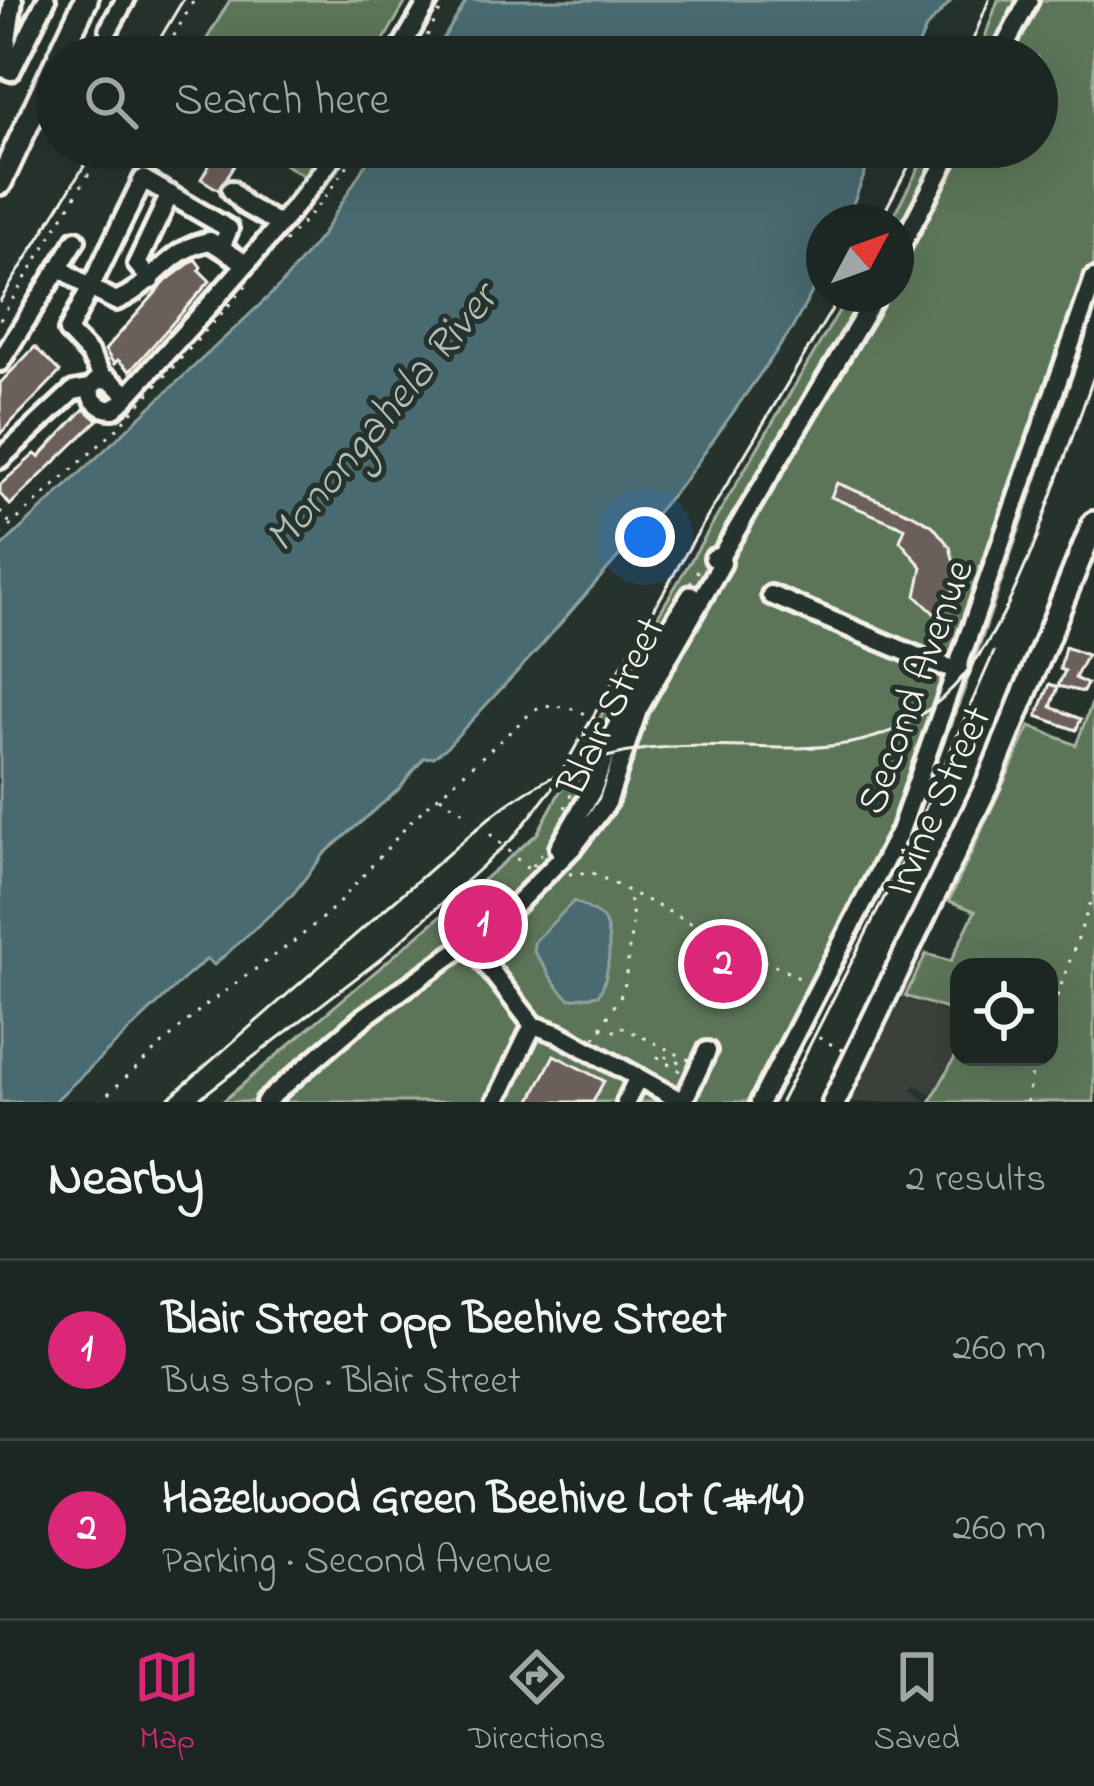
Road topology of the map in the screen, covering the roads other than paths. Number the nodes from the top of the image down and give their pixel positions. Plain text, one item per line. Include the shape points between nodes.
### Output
1 (13, 0) edge
2 (46, 0) edge
3 (86, 0) edge
4 (124, 0) edge
5 (429, 0) edge
6 (1029, 0) edge
7 (109, 29) dead end
8 (69, 36) edge
9 (408, 36) edge
10 (1010, 36) edge
11 (36, 106) edge
12 (323, 168) edge
13 (942, 168) edge
14 (0, 183) edge
15 (231, 190) dead end
16 (170, 194) junction
17 (914, 222) edge
18 (279, 224) junction
19 (76, 240) dead end
20 (221, 248) junction
21 (59, 267) junction
22 (239, 269) junction
23 (1094, 278) edge
24 (151, 280) junction
25 (90, 288) junction
26 (237, 297) dead end
27 (866, 312) edge
28 (0, 362) edge
29 (97, 383) junction
30 (128, 395) junction
31 (2, 455) edge
32 (1094, 523) edge
33 (721, 556) junction
34 (771, 595) dead end
35 (959, 670) junction
36 (543, 873) junction
37 (471, 945) junction
38 (533, 1025) junction
39 (707, 1052) dead end
40 (637, 1079) junction
41 (265, 1102) edge
42 (496, 1102) edge
43 (626, 1102) edge
44 (683, 1102) edge
45 (760, 1102) edge
46 (833, 1102) edge

1 - 2 street via 3,54 3,68 11,70
3 - 8 main road
4 - 7 street
5 - 9 street
6 - 10 street
11 - 14 main road
12 - 18 street
13 - 17 street
15 - 18 street
16 - 20 street via 230,229
16 - 24 street via 137,264
16 - 25 street via 143,179
18 - 22 street
19 - 21 street
20 - 22 street
20 - 24 street via 210,241 185,245
21 - 25 street
21 - 28 street
22 - 26 street
22 - 30 street
23 - 35 street, Second Avenue
24 - 25 street via 116,301
25 - 29 street via 68,331 89,353
27 - 33 street, Blair Street
29 - 30 street
29 - 30 street via 95,402 109,409
29 - 31 street via 73,391
32 - 46 main road, Irvine Street via 988,782
33 - 36 street, Blair Street via 630,692 578,820
33 - 36 street, Blair Street via 638,710 607,803
34 - 35 street
35 - 45 street, Second Avenue via 900,831
36 - 37 street, Blair Street
37 - 38 street
37 - 41 street, Blair Street via 364,1017
38 - 40 street
38 - 42 street
39 - 44 street
40 - 43 street
40 - 44 street

